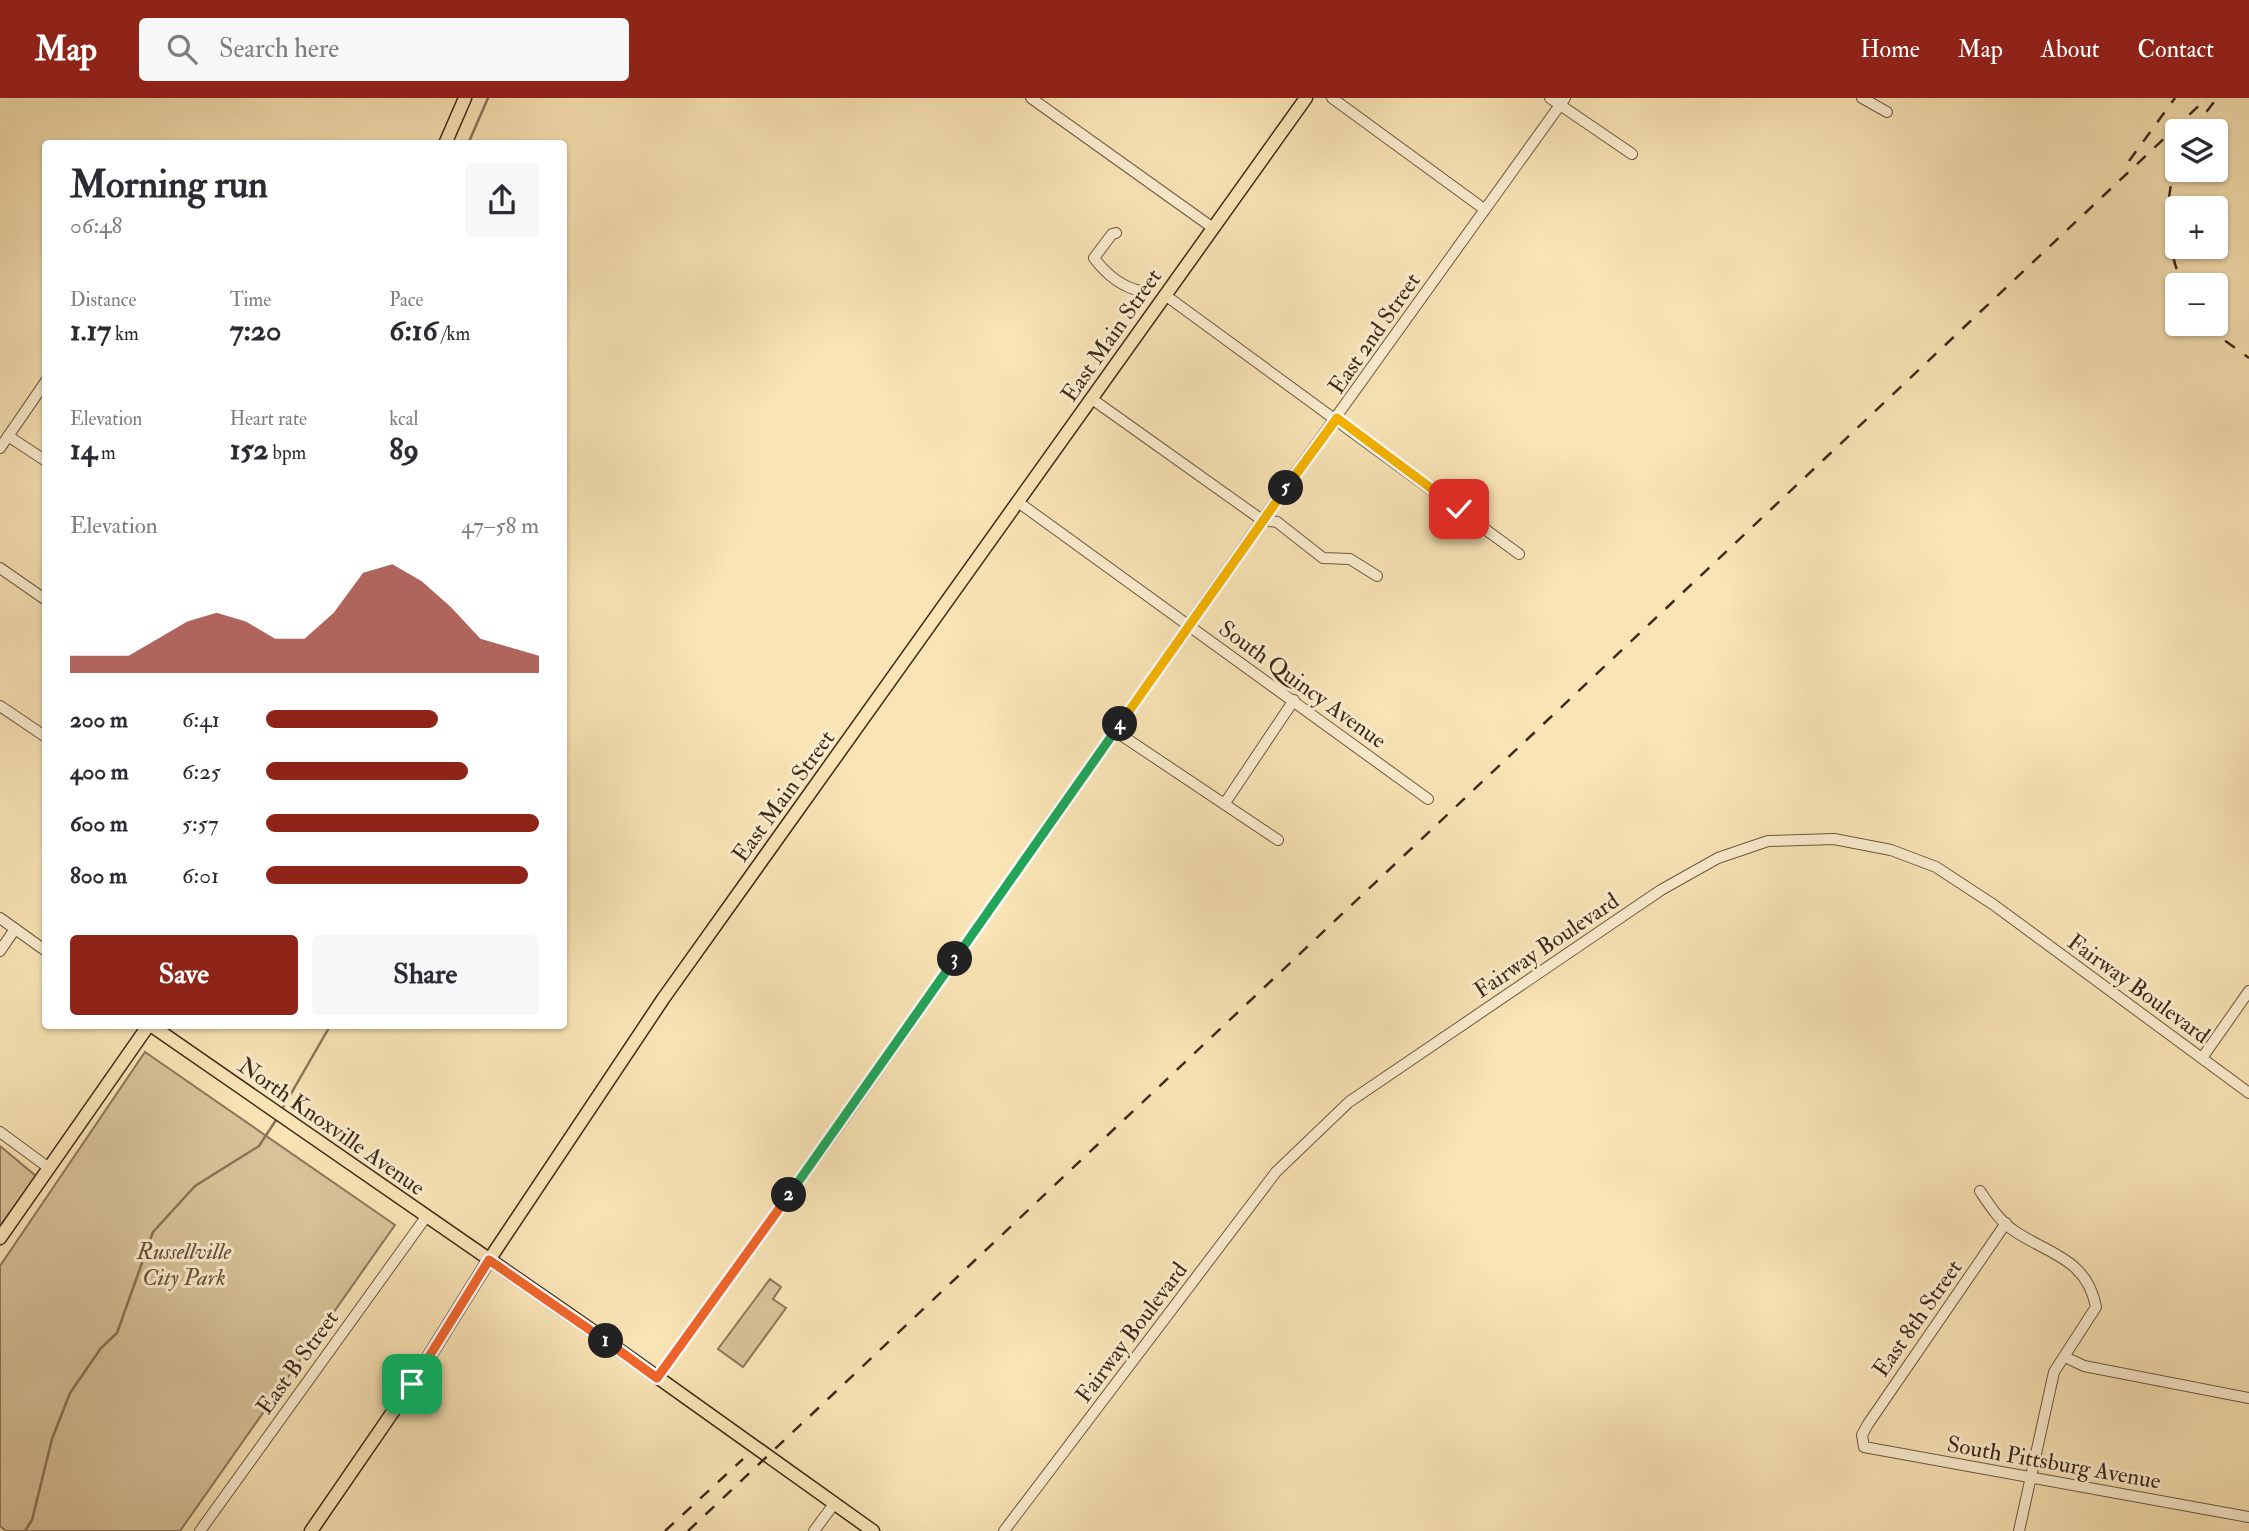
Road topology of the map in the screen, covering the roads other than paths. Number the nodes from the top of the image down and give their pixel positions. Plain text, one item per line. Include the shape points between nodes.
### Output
1 (465, 98) edge
2 (1031, 98) edge
3 (1306, 98) edge
4 (1332, 98) edge
5 (1550, 98) edge
6 (1862, 98) edge
7 (1562, 101) edge
8 (1887, 112) dead end
9 (447, 140) edge
10 (1632, 154) dead end
11 (1484, 209) junction
12 (1213, 228) junction
13 (1116, 233) dead end
14 (1141, 291) dead end
15 (1165, 295) junction
16 (42, 387) edge
17 (1092, 399) junction
18 (1337, 418) junction
19 (8, 436) junction
20 (0, 448) edge
21 (42, 458) edge
22 (1018, 502) junction
23 (1262, 520) junction
24 (1519, 554) dead end
25 (0, 568) edge
26 (1377, 576) dead end
27 (42, 597) edge
28 (1189, 626) junction
29 (1294, 700) junction
30 (0, 706) edge
31 (1115, 731) junction
32 (42, 734) edge
33 (1428, 799) dead end
34 (1225, 803) junction
35 (1278, 839) dead end
36 (0, 918) edge
37 (15, 929) junction
38 (42, 948) edge
39 (0, 951) edge
40 (2249, 991) edge
41 (148, 1029) edge
42 (154, 1029) edge
43 (2202, 1058) junction
44 (2249, 1093) edge
45 (0, 1132) edge
46 (49, 1168) junction
47 (1980, 1191) dead end
48 (426, 1217) junction
49 (2006, 1223) junction
50 (0, 1238) edge
51 (489, 1260) junction
52 (2065, 1357) junction
53 (657, 1378) junction
54 (2249, 1398) edge
55 (1862, 1435) joint
56 (2031, 1477) junction
57 (834, 1504) junction
58 (2249, 1517) edge
59 (200, 1531) edge
60 (311, 1531) edge
61 (814, 1531) edge
62 (873, 1531) edge
63 (1004, 1531) edge
64 (2019, 1531) edge

1 - 9 main road
2 - 12 street
3 - 12 main road, East Main Street
4 - 11 street
5 - 7 street
6 - 8 street
7 - 10 street
7 - 11 street, East 2nd Street
11 - 18 street, East 2nd Street
12 - 15 main road, East Main Street
13 - 14 street via 1094,258 1110,276
15 - 17 main road, East Main Street
15 - 18 street
16 - 19 street
17 - 22 main road, East Main Street
17 - 23 street
18 - 23 street, East 2nd Street
18 - 24 street
19 - 20 street
19 - 21 street
22 - 28 street, South Quincy Avenue
22 - 51 main road, East Main Street via 663,999
23 - 26 street via 1277,522 1324,558 1350,559
23 - 28 street, East 2nd Street
25 - 27 street
28 - 29 street, South Quincy Avenue
28 - 31 street, East 2nd Street
29 - 33 street, South Quincy Avenue
29 - 34 street
30 - 32 street
31 - 34 street
31 - 53 street, East 2nd Street
34 - 35 street
36 - 37 street
37 - 38 street
37 - 39 street
40 - 43 street
41 - 46 main road
42 - 48 main road, North Knoxville Avenue
43 - 44 street, Fairway Boulevard
43 - 63 street, Fairway Boulevard via 1936,867 1891,850 1834,839 1768,841 1718,858 1661,890 1349,1102 1276,1172
45 - 46 street
46 - 50 main road
47 - 49 street
48 - 51 main road, North Knoxville Avenue
48 - 59 street, East B Street
49 - 52 street via 2068,1261 2089,1285 2093,1314
49 - 55 street, East 8th Street
51 - 53 main road, North Knoxville Avenue
51 - 60 main road, East Main Street via 412,1384
52 - 54 street via 2084,1366
52 - 56 street via 2054,1372
53 - 57 main road, North Knoxville Avenue
55 - 56 street, South Pittsburg Avenue via 1864,1447 1870,1450
56 - 58 street, South Pittsburg Avenue
56 - 64 street
57 - 61 street
57 - 62 main road, North Knoxville Avenue

